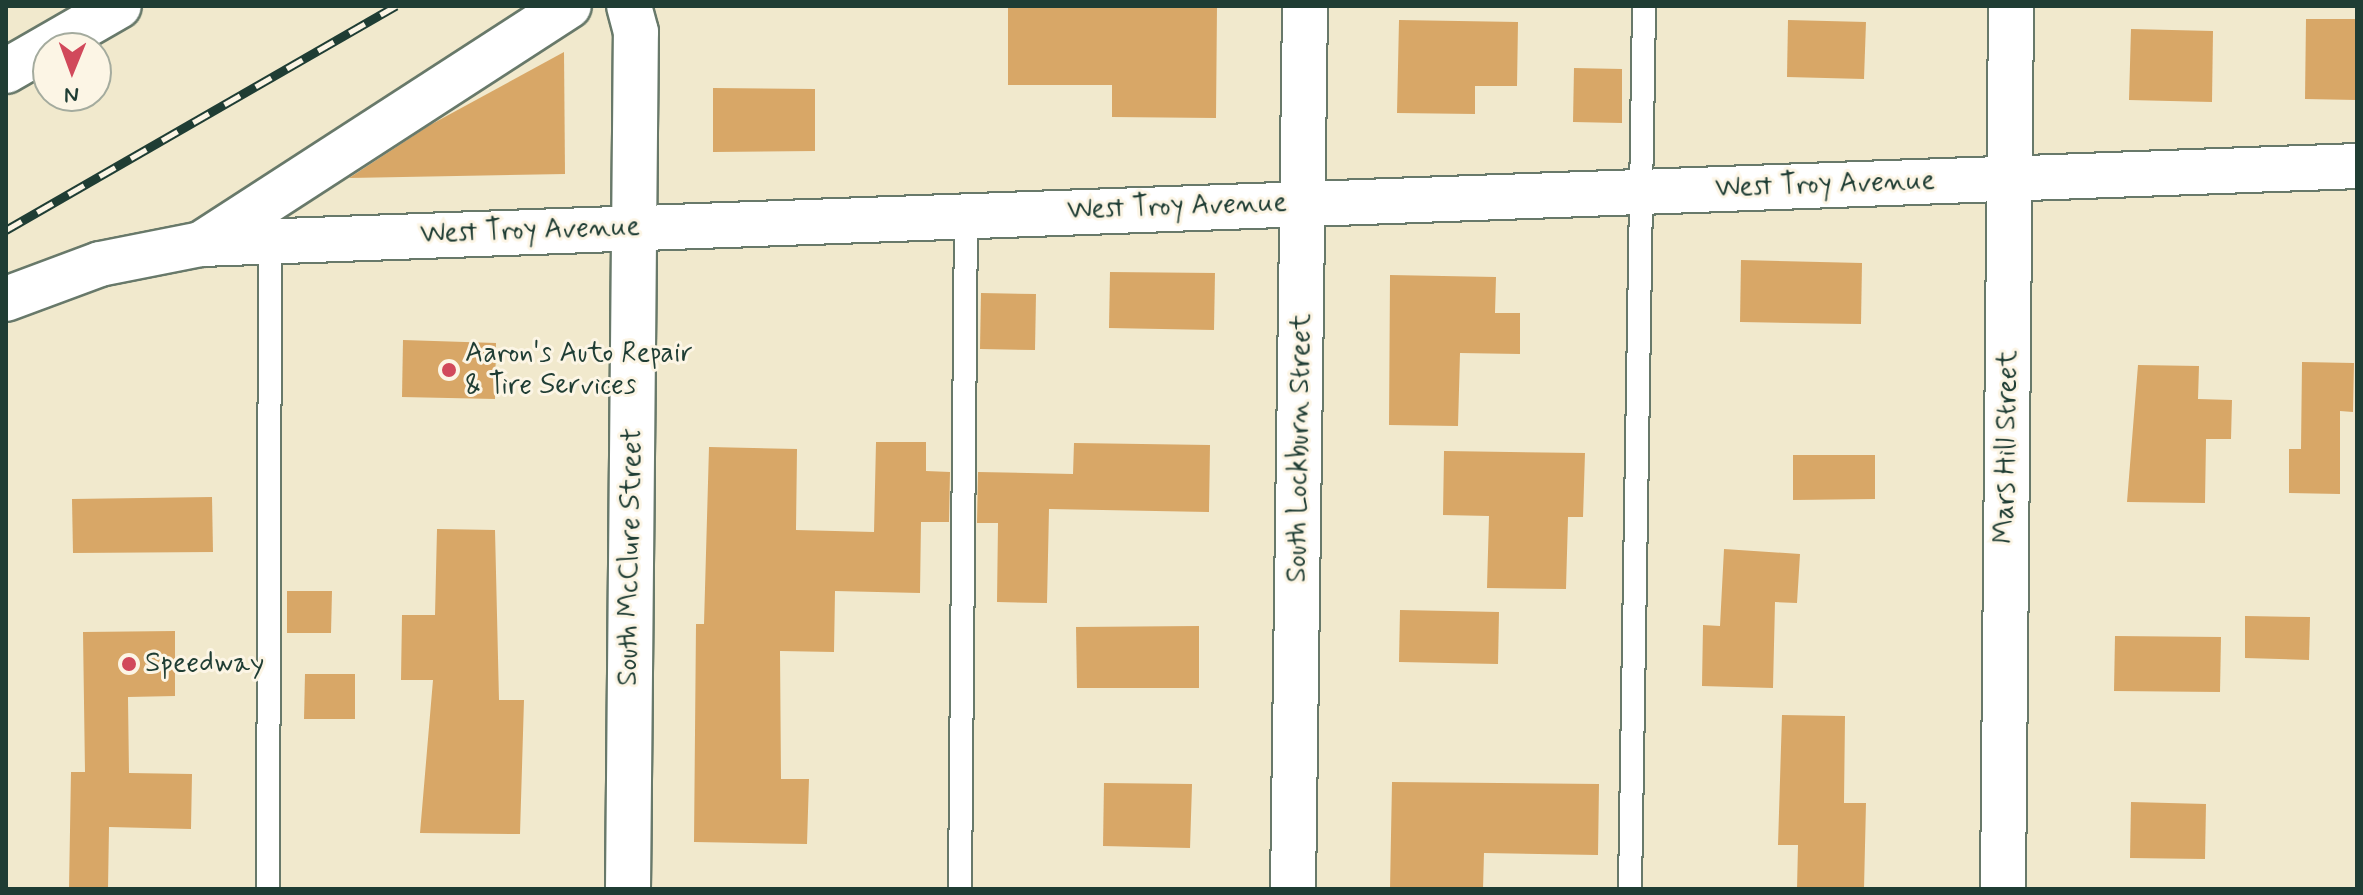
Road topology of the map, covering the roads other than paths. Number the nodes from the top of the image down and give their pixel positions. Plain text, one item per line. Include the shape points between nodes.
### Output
1 (119, 6) edge
2 (569, 6) edge
3 (1305, 6) edge
4 (1644, 6) edge
5 (2011, 6) edge
6 (632, 19) edge
7 (6, 71) edge
8 (2357, 166) edge
9 (2009, 179) junction
10 (1641, 192) junction
11 (1303, 202) junction
12 (966, 215) junction
13 (634, 227) junction
14 (270, 241) junction
15 (201, 244) junction
16 (6, 299) edge
17 (268, 889) edge
18 (628, 889) edge
19 (960, 889) edge
20 (1293, 889) edge
21 (1630, 889) edge
22 (2003, 889) edge

1 - 7 street
2 - 15 street
3 - 11 street, South Lockburn Street
4 - 10 lane
5 - 9 street, Mars Hill Street
6 - 13 street, South McClure Street
8 - 9 street, West Troy Avenue
9 - 10 street, West Troy Avenue
9 - 22 street, Mars Hill Street
10 - 11 street, West Troy Avenue
10 - 21 lane
11 - 12 street, West Troy Avenue
11 - 20 street, South Lockburn Street
12 - 13 street, West Troy Avenue
12 - 19 lane
13 - 14 street, West Troy Avenue
13 - 18 street, South McClure Street
14 - 15 street, West Troy Avenue
14 - 17 lane
15 - 16 street, West Troy Avenue via 100,264

